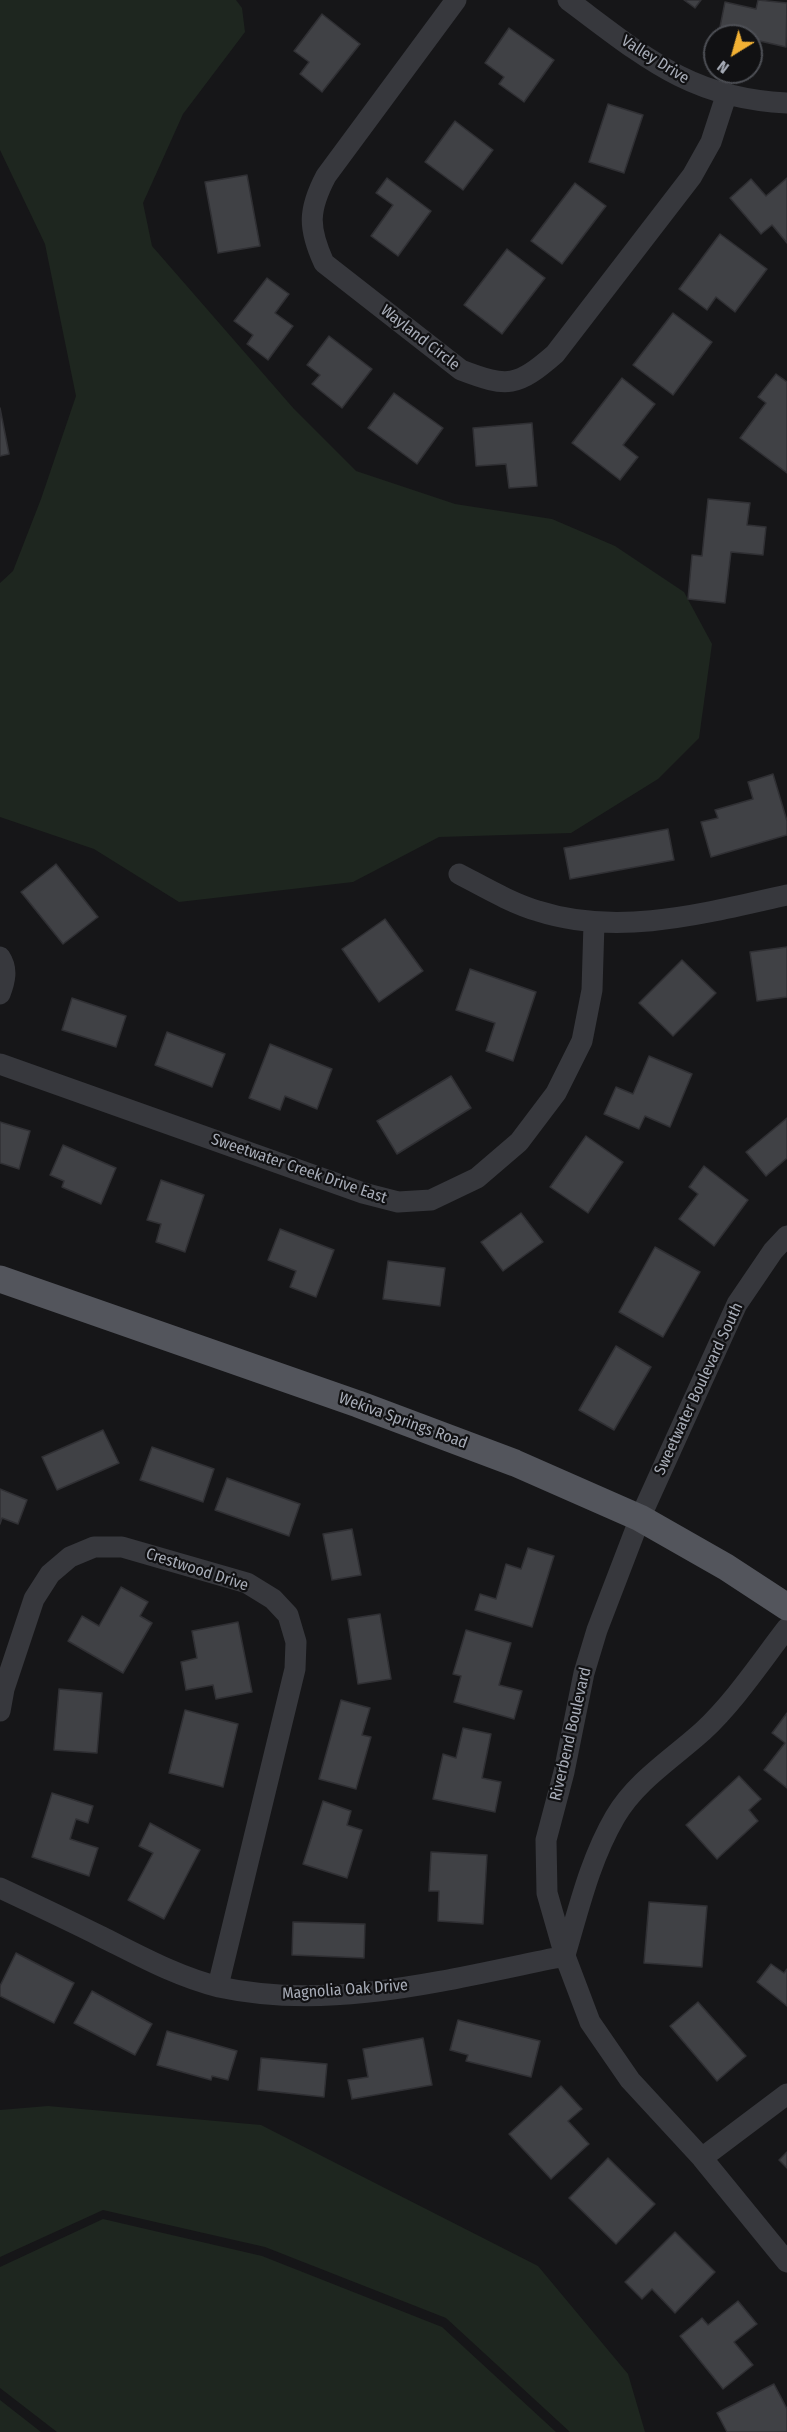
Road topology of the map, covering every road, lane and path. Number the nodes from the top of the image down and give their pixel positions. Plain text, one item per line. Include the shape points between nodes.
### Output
1 (456, 0) edge
2 (568, 0) edge
3 (726, 96) junction
4 (787, 103) edge
5 (459, 874) dead end
6 (787, 895) edge
7 (594, 923) junction
8 (0, 957) edge
9 (0, 994) edge
10 (0, 1064) edge
11 (787, 1236) edge
12 (0, 1279) edge
13 (640, 1518) junction
14 (787, 1607) edge
15 (787, 1628) edge
16 (0, 1711) edge
17 (0, 1888) edge
18 (565, 1956) junction
19 (218, 1986) junction
20 (787, 2094) edge
21 (702, 2158) junction
22 (787, 2262) edge

1 - 3 street, Wayland Circle via 326,176 315,196 311,217 314,241 324,263 461,370 487,380 507,382 530,375 555,354 692,176 711,142
2 - 3 street, Valley Drive via 644,57 688,82
3 - 4 street, Valley Drive
5 - 7 street via 537,911
6 - 7 street via 666,920
7 - 10 street, Sweetwater Creek Drive East via 592,990 582,1041 556,1093 519,1142 477,1178 431,1200 398,1202 363,1193
8 - 9 street via 5,963
11 - 13 street, Sweetwater Boulevard South via 737,1304
12 - 13 main road, Wekiva Springs Road via 358,1404 515,1463
13 - 14 main road, Wekiva Springs Road
13 - 18 street, Riverbend Boulevard via 584,1673 546,1840 548,1893
15 - 18 street via 735,1696 704,1730 640,1784 615,1817 589,1870
16 - 19 street, Crestwood Drive via 34,1599 50,1574 70,1557 94,1547 122,1547 247,1583 273,1599 288,1615 296,1642 295,1669
17 - 19 street, Magnolia Oak Drive via 162,1967
18 - 19 street, Magnolia Oak Drive via 420,1985 342,1994 286,1997
18 - 21 street, Riverbend Boulevard via 590,2022 630,2080
20 - 21 street
21 - 22 street, Riverbend Boulevard

